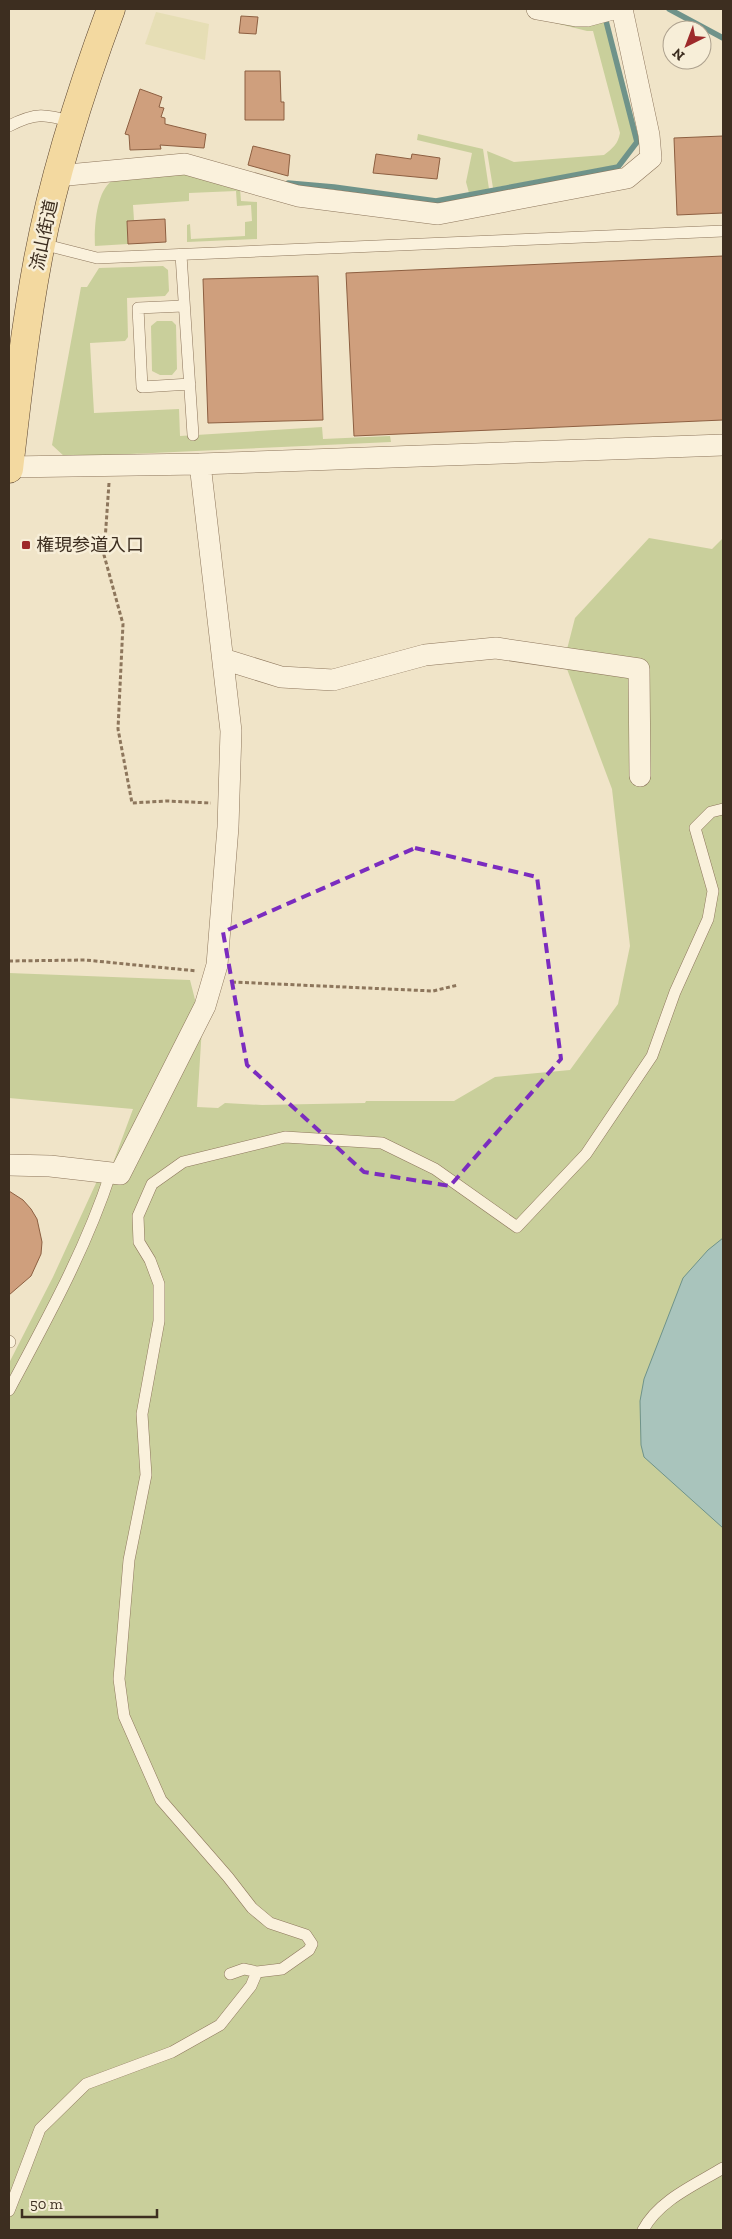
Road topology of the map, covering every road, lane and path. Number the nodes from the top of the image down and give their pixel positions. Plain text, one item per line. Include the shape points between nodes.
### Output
1 (111, 9) edge
2 (537, 9) edge
3 (613, 9) edge
4 (622, 9) edge
5 (73, 122) junction
6 (9, 126) edge
7 (57, 176) junction
8 (723, 231) edge
9 (42, 244) junction
10 (181, 255) junction
11 (183, 306) junction
12 (190, 384) junction
13 (193, 435) dead end
14 (723, 445) edge
15 (200, 464) junction
16 (111, 466) junction
17 (9, 468) edge
18 (223, 659) junction
19 (640, 776) dead end
20 (229, 804) junction
21 (723, 809) edge
22 (9, 961) edge
23 (213, 977) junction
24 (458, 985) dead end
25 (9, 1165) edge
26 (111, 1172) junction
27 (9, 1390) edge
28 (257, 1972) junction
29 (230, 1974) dead end
30 (723, 2168) edge
31 (9, 2211) edge
32 (643, 2230) edge

1 - 5 main road, 流山街道
2 - 3 street via 587,16
4 - 7 street via 651,158 627,178 438,214 298,196 185,164
5 - 6 lane via 48,115 26,117
5 - 7 main road, 流山街道
7 - 9 main road, 流山街道
8 - 10 lane
9 - 10 lane via 97,258
9 - 17 main road, 流山街道 via 25,336
10 - 11 lane
11 - 12 lane
11 - 12 lane via 138,308 142,387
12 - 13 lane
14 - 15 street
15 - 16 street
15 - 18 street
16 - 17 street
16 - 20 path via 104,555 123,624 118,729 132,803
18 - 19 street via 280,677 333,680 425,655 496,648 639,669
18 - 20 street via 231,731
20 - 23 street
21 - 28 lane via 711,812 695,828 713,891 708,919 675,992 652,1056 586,1154 517,1227 435,1169 382,1143 285,1137 183,1162 152,1184 138,1216 139,1242 159,1284 159,1321 142,1414 146,1476 129,1560 119,1679 124,1716 161,1800 252,1908 270,1923 306,1935 312,1944 310,1950 282,1969
22 - 23 path via 85,960
23 - 24 path via 433,991
23 - 26 street via 205,1006 120,1174
25 - 26 street
26 - 27 lane via 97,1214 62,1291
28 - 29 lane via 244,1969
28 - 31 lane via 251,1986 220,2025 172,2052 86,2084 40,2129
30 - 32 lane via 669,2199

